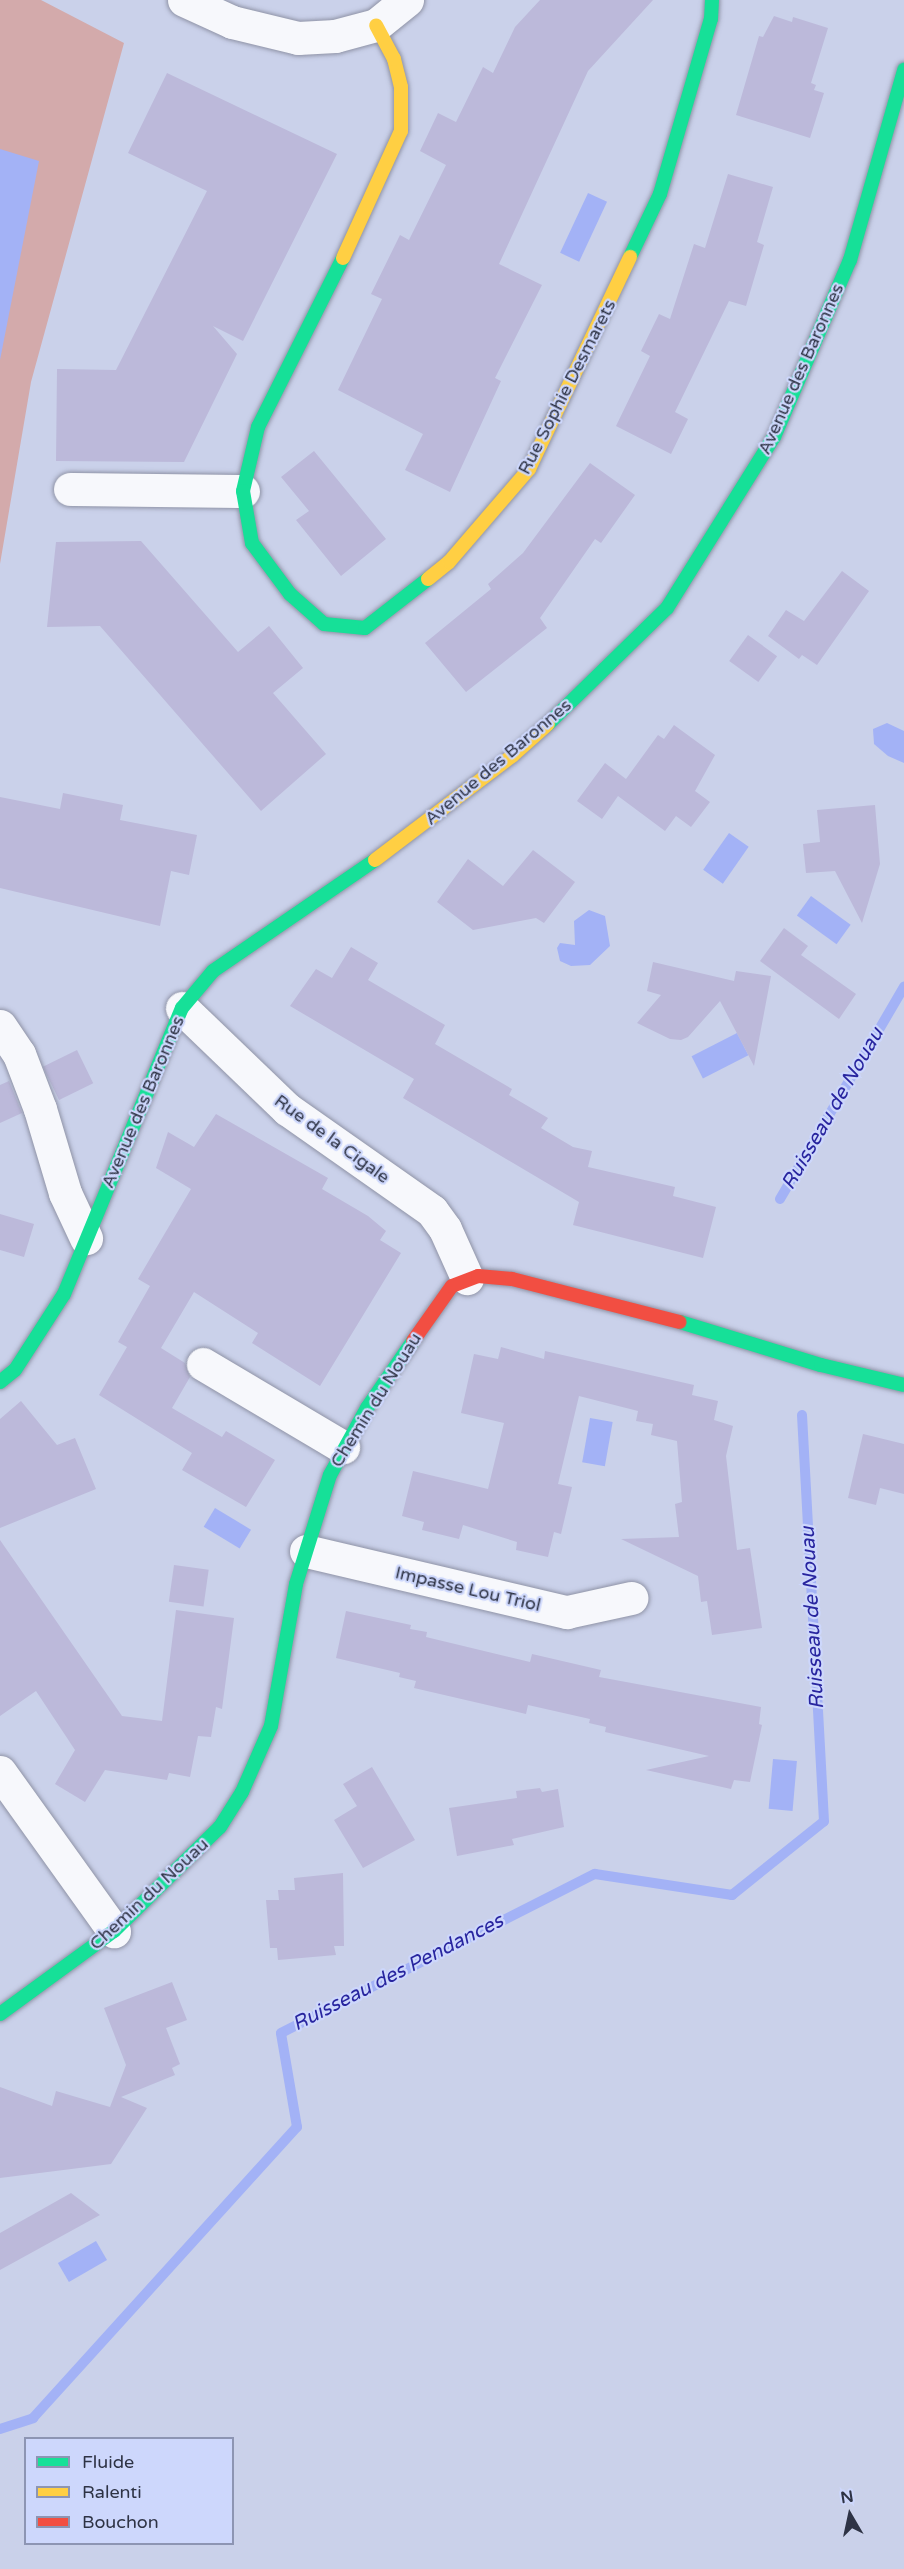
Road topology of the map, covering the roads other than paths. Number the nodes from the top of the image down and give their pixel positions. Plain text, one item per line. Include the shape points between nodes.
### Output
1 (184, 0) edge
2 (407, 0) edge
3 (712, 0) edge
4 (376, 26) junction
5 (904, 70) edge
6 (70, 489) dead end
7 (243, 491) junction
8 (182, 1008) junction
9 (0, 1026) edge
10 (86, 1238) junction
11 (467, 1278) junction
12 (203, 1364) dead end
13 (5, 1369) edge
14 (904, 1385) edge
15 (343, 1447) junction
16 (306, 1551) junction
17 (631, 1598) dead end
18 (0, 1772) edge
19 (114, 1931) junction
20 (0, 2014) edge

1 - 4 street via 232,22 298,38 335,36
2 - 4 street
3 - 7 street, Rue Sophie Desmarets via 711,19 644,236 529,469 450,562 365,628 324,624 290,594 252,543
4 - 7 street, Rue Sophie Desmarets via 394,58 401,87 400,131 367,209 258,428
5 - 8 street, Avenue des Baronnes via 850,260 774,437 667,608 601,676 512,756 397,845 213,971
6 - 7 street
8 - 10 street, Avenue des Baronnes
8 - 11 street, Rue de la Cigale via 287,1109 432,1211 445,1229
9 - 10 street via 19,1054 65,1193
10 - 13 street, Avenue des Baronnes via 64,1293
11 - 14 street via 512,1279 729,1334 821,1365
11 - 15 street, Chemin du Nouau via 439,1300
12 - 15 street
15 - 16 street, Chemin du Nouau via 318,1505
16 - 17 street, Impasse Lou Triol via 567,1612
16 - 19 street, Chemin du Nouau via 289,1620 271,1726 247,1782 220,1827
18 - 19 street
19 - 20 street, Chemin du Nouau

